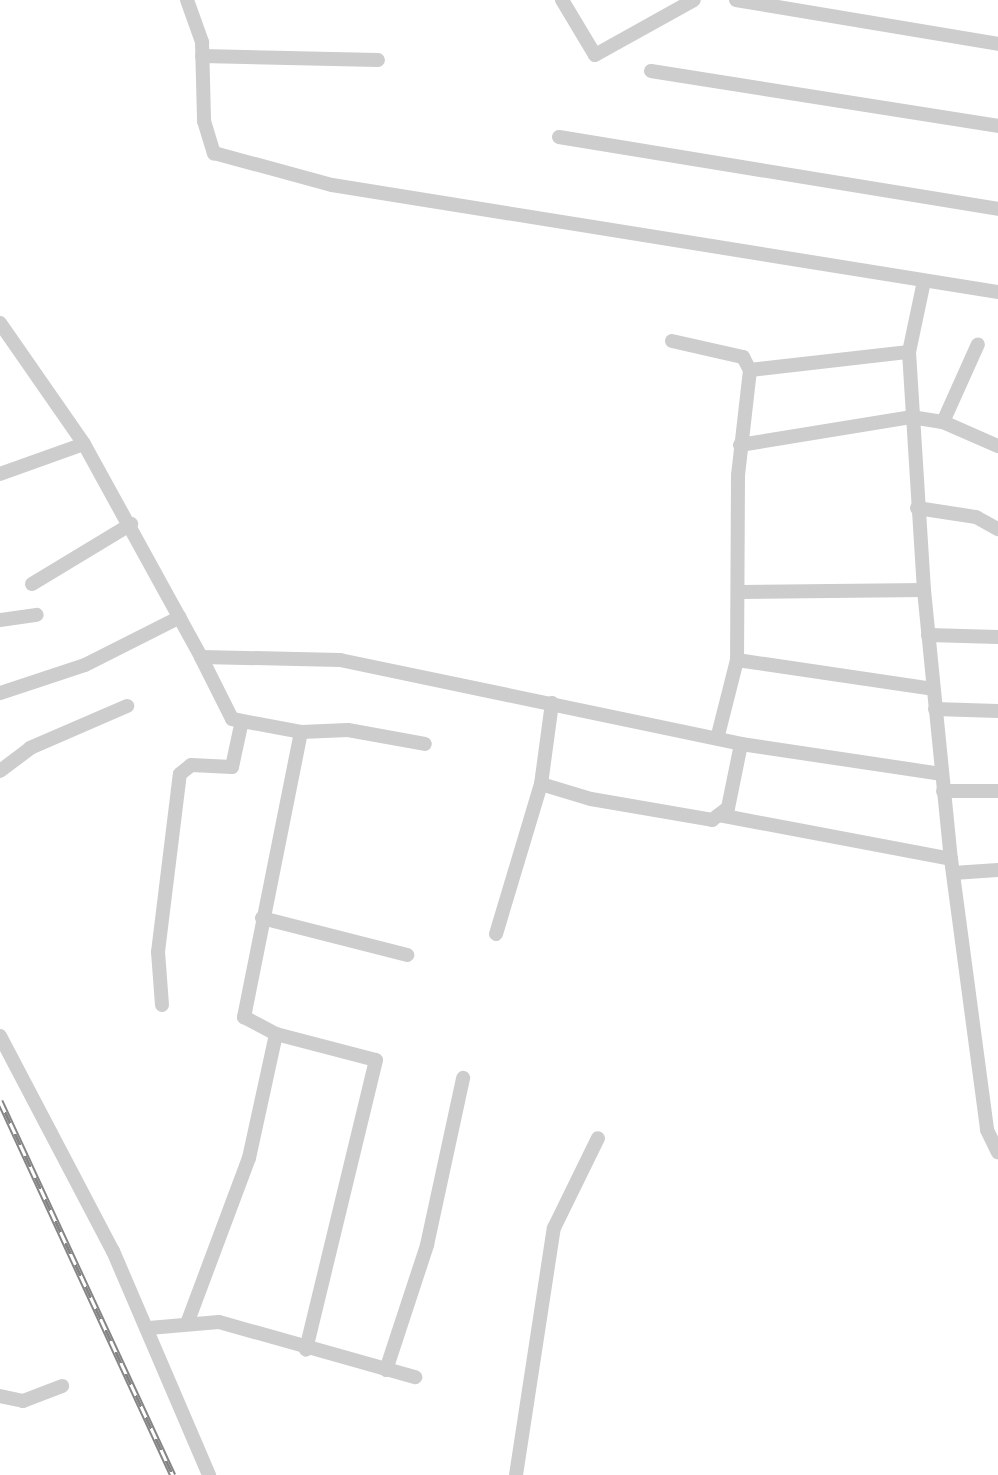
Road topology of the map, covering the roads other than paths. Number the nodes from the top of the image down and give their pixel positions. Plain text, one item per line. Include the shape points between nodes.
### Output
1 (187, 0) edge
2 (562, 0) edge
3 (694, 0) edge
4 (736, 0) edge
5 (998, 44) edge
6 (202, 56) junction
7 (378, 60) dead end
8 (651, 71) dead end
9 (998, 126) edge
10 (559, 137) dead end
11 (998, 209) edge
12 (924, 281) junction
13 (998, 292) edge
14 (0, 323) edge
15 (672, 341) dead end
16 (978, 344) dead end
17 (909, 352) junction
18 (750, 370) junction
19 (911, 417) junction
20 (943, 422) junction
21 (84, 444) junction
22 (740, 445) junction
23 (998, 446) edge
24 (0, 474) edge
25 (917, 508) junction
26 (131, 524) junction
27 (998, 529) edge
28 (32, 584) dead end
29 (924, 590) junction
30 (740, 592) junction
31 (37, 615) dead end
32 (180, 617) junction
33 (0, 620) edge
34 (928, 635) junction
35 (998, 637) edge
36 (201, 657) junction
37 (737, 660) junction
38 (933, 689) junction
39 (0, 693) edge
40 (552, 703) junction
41 (127, 706) dead end
42 (935, 709) junction
43 (998, 711) edge
44 (241, 725) junction
45 (301, 732) junction
46 (717, 739) junction
47 (425, 744) dead end
48 (741, 744) junction
49 (0, 771) edge
50 (941, 774) junction
51 (541, 784) junction
52 (943, 791) junction
53 (998, 791) edge
54 (719, 815) junction
55 (952, 866) junction
56 (998, 870) edge
57 (262, 918) junction
58 (496, 934) dead end
59 (407, 955) dead end
60 (162, 1005) dead end
61 (276, 1034) junction
62 (0, 1036) edge
63 (463, 1078) dead end
64 (992, 1096) edge
65 (598, 1138) dead end
66 (998, 1153) edge
67 (188, 1321) junction
68 (149, 1328) junction
69 (306, 1350) junction
70 (386, 1370) junction
71 (415, 1377) dead end
72 (62, 1386) dead end
73 (0, 1396) edge
74 (209, 1475) edge
75 (516, 1475) edge

1 - 6 street
2 - 3 street via 595,55
4 - 5 street
6 - 7 street
6 - 12 street via 204,121 214,153 332,185
8 - 9 street
10 - 11 street
12 - 13 street
12 - 17 street
14 - 21 street
15 - 18 street via 743,357
16 - 20 street
17 - 18 street
17 - 19 street
18 - 22 street
19 - 20 street
19 - 22 street
19 - 25 street
20 - 23 street
21 - 24 street
21 - 26 street
22 - 30 street
25 - 27 street via 976,517
25 - 29 street
26 - 28 street
26 - 32 street
29 - 30 street
29 - 34 street
30 - 37 street
31 - 33 street
32 - 36 street
32 - 39 street via 85,665
34 - 35 street
34 - 38 street
36 - 40 street via 340,660
36 - 44 street
37 - 38 street
37 - 46 street
38 - 42 street
40 - 46 street
40 - 51 street
41 - 49 street via 30,748
42 - 43 street
42 - 50 street
44 - 45 street
44 - 60 street via 232,767 191,765 180,774 158,952
45 - 47 street via 348,730
45 - 57 street
46 - 48 street
48 - 50 street
48 - 54 street via 728,808
50 - 52 street
51 - 54 street via 657,811
51 - 58 street
52 - 53 street
52 - 55 street
54 - 55 street
55 - 56 street
55 - 64 street
57 - 59 street
57 - 61 street via 242,1009 249,1022
61 - 67 street via 249,1158
61 - 69 street via 365,1053 378,1071
62 - 68 street
63 - 70 street via 427,1245
64 - 66 street via 987,1130
65 - 75 street via 554,1228
67 - 68 street
67 - 69 street via 219,1322
68 - 74 street
69 - 70 street
70 - 71 street
72 - 73 street via 23,1401

